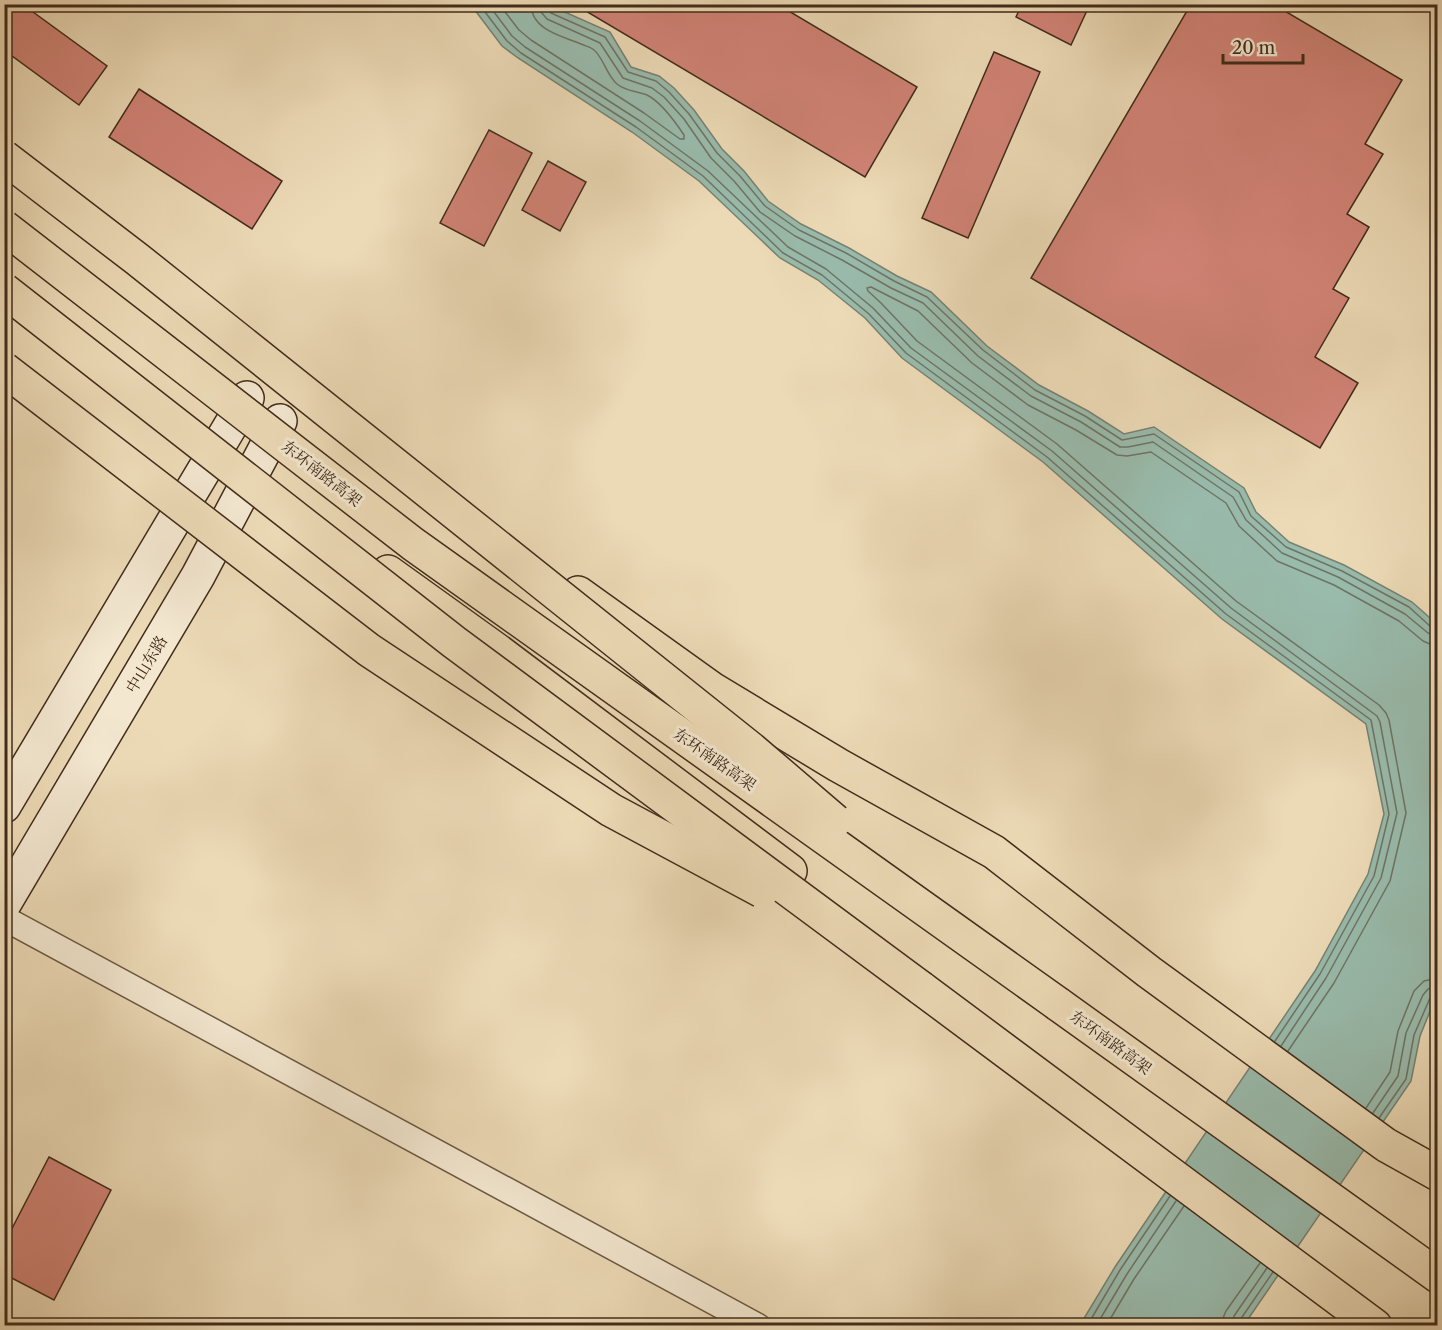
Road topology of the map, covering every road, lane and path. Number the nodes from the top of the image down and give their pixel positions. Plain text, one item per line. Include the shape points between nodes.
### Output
1 (4, 158) edge
2 (4, 178) edge
3 (4, 227) edge
4 (4, 290) edge
5 (4, 302) edge
6 (4, 369) edge
7 (247, 398) dead end
8 (280, 421) dead end
9 (215, 450) junction
10 (251, 475) junction
11 (4, 806) edge
12 (4, 904) edge
13 (4, 918) edge
14 (848, 934) junction
15 (986, 952) junction
16 (1437, 1174) edge
17 (1437, 1276) edge
18 (1378, 1319) edge
19 (758, 1326) edge

1 - 15 main road, bridge via 147,266 751,749
2 - 16 main road via 712,689 994,852 1149,972 1386,1145
3 - 15 main road, 东环南路高架, bridge via 413,544
4 - 14 main road, bridge via 454,642
5 - 9 main road
6 - 14 main road, bridge via 369,650 611,810
7 - 9 main road
8 - 10 main road, 中山东路
9 - 10 main road
9 - 11 main road
10 - 12 main road, 中山东路 via 198,576
10 - 18 main road via 498,651
13 - 19 street
14 - 18 main road, bridge
15 - 17 main road, 东环南路高架, bridge

